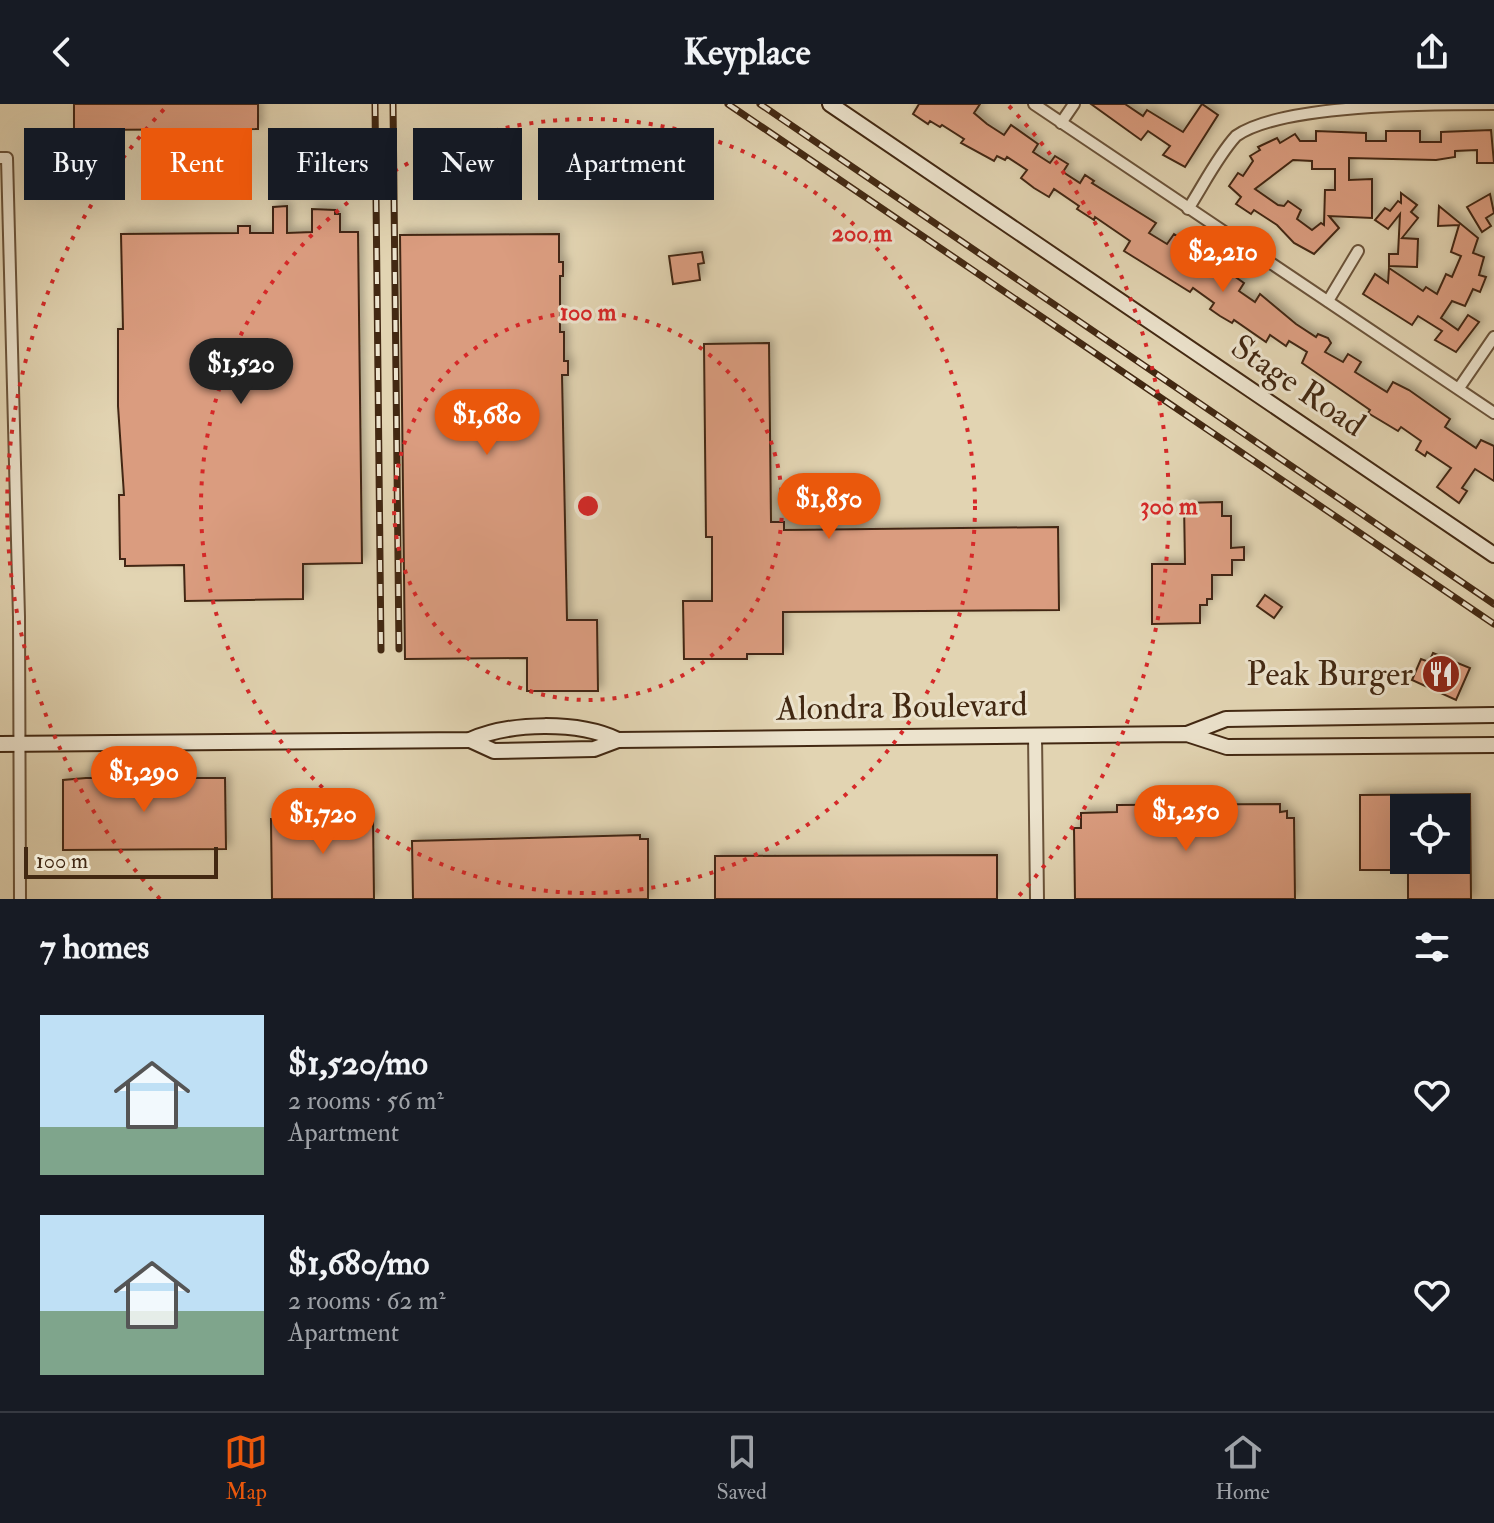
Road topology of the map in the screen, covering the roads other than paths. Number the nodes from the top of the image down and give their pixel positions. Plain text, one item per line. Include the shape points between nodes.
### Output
1 (830, 104) edge
2 (1034, 104) edge
3 (1074, 104) edge
4 (1494, 104) edge
5 (1061, 123) junction
6 (4, 158) edge
7 (1188, 209) junction
8 (1358, 251) dead end
9 (1328, 301) junction
10 (1494, 337) edge
11 (1459, 388) junction
12 (1494, 413) edge
13 (1494, 555) edge
14 (1494, 715) edge
15 (1187, 734) junction
16 (1035, 735) junction
17 (470, 740) junction
18 (618, 740) junction
19 (0, 744) edge
20 (18, 744) junction
21 (1494, 745) edge
22 (20, 899) edge
23 (1037, 899) edge

1 - 13 main road, Stage Road
2 - 5 street
3 - 5 street
4 - 7 street via 1323,104 1260,117 1235,137
5 - 7 street
6 - 20 street via 19,617
7 - 9 street
8 - 9 street
9 - 11 street
10 - 11 street
11 - 12 street
14 - 15 main road, Alondra Boulevard via 1226,719
15 - 16 main road, Alondra Boulevard
15 - 21 main road, Alondra Boulevard via 1227,747
16 - 18 main road, Alondra Boulevard
16 - 23 street
17 - 18 main road, Alondra Boulevard via 494,751 594,749
17 - 18 main road, Alondra Boulevard via 495,729 592,728
17 - 20 main road, Alondra Boulevard
19 - 20 main road, Alondra Boulevard
20 - 22 street

